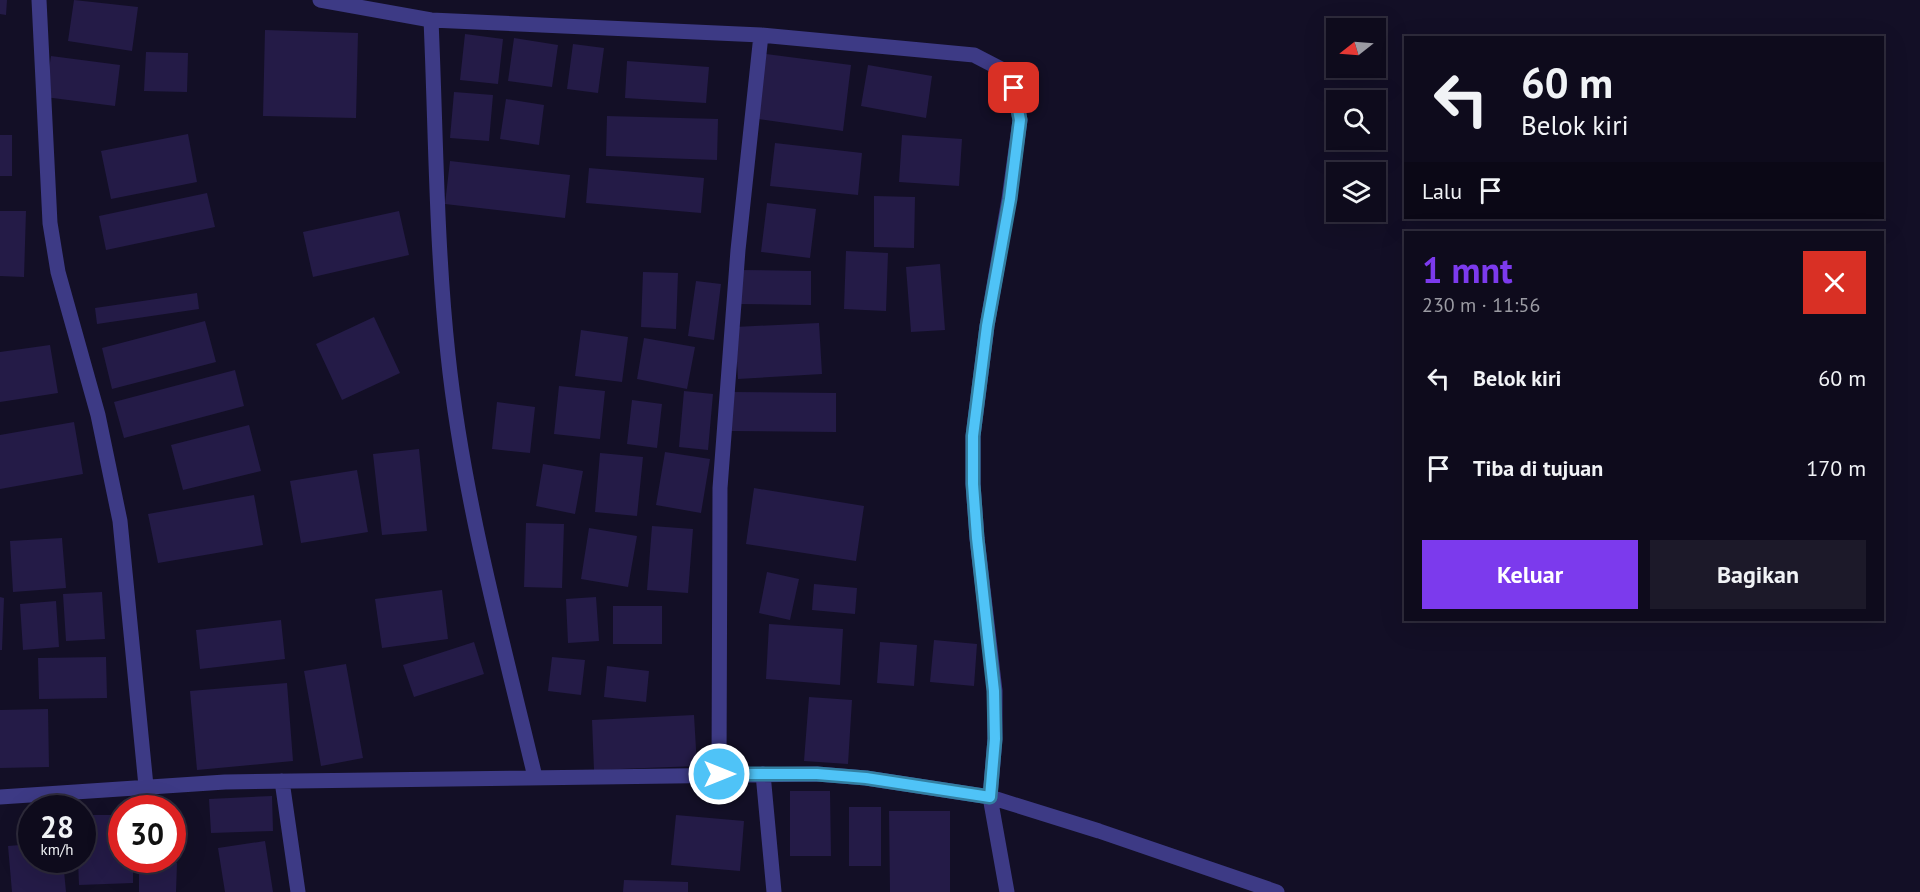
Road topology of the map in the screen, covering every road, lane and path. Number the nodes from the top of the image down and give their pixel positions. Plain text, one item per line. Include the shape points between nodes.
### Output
1 (39, 0) edge
2 (320, 0) edge
3 (431, 20) junction
4 (761, 35) junction
5 (719, 774) junction
6 (763, 774) junction
7 (535, 777) junction
8 (282, 781) junction
9 (146, 786) junction
10 (0, 797) edge
11 (990, 797) junction
12 (298, 892) edge
13 (774, 892) edge
14 (1007, 892) edge
15 (1277, 892) edge

1 - 9 street via 50,223 58,272 98,415 120,520
2 - 3 street
3 - 4 street
3 - 7 street via 440,232 453,389 476,525
4 - 5 street via 738,250 720,488
4 - 11 street via 974,55 1001,69 1014,88 1020,120 973,436 977,538 994,691
5 - 6 street
5 - 7 street
6 - 11 street via 866,778
6 - 13 street
7 - 8 street
8 - 9 street
8 - 12 street
9 - 10 street
11 - 14 street
11 - 15 street

